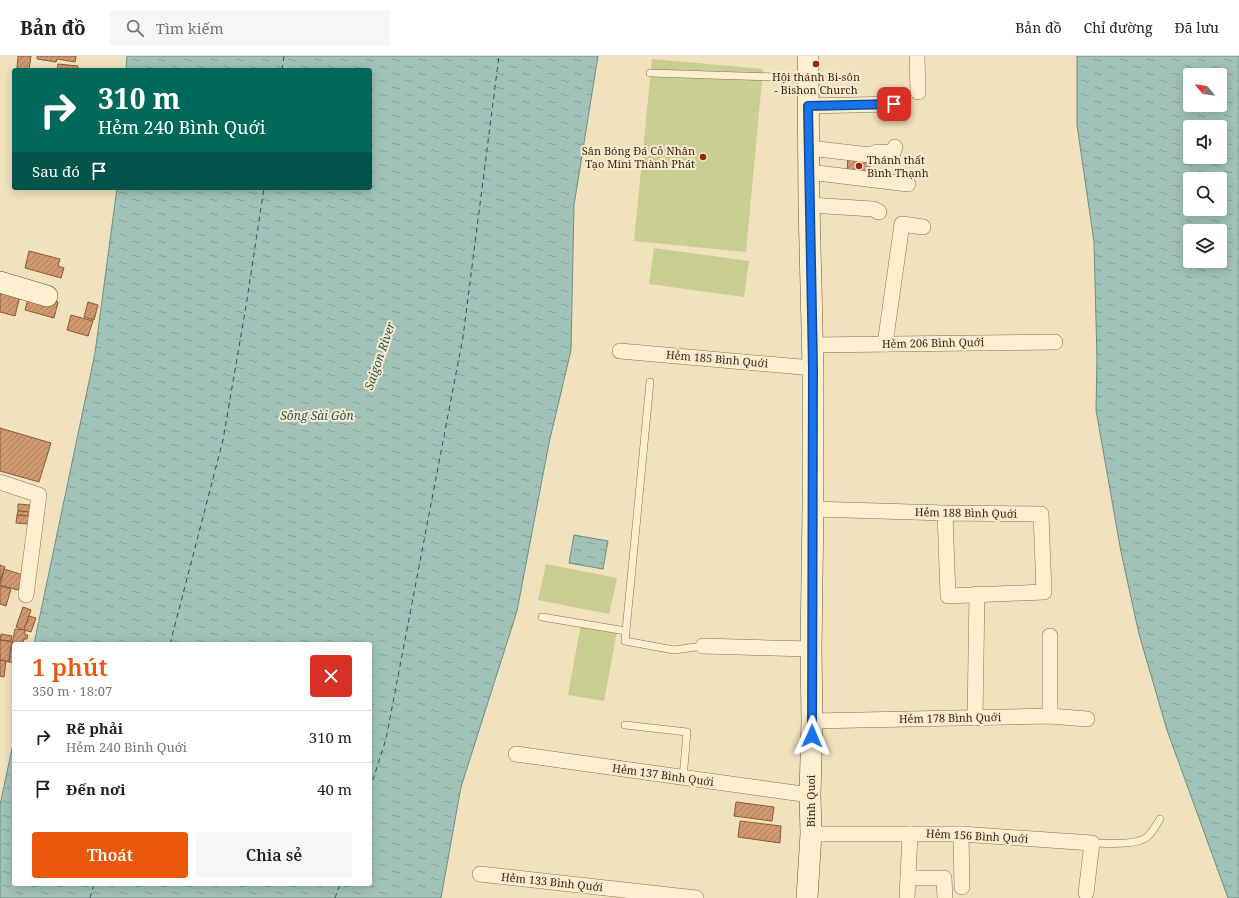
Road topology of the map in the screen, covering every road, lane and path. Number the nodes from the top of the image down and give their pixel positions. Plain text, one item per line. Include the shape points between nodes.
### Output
1 (808, 56) edge
2 (917, 56) edge
3 (650, 73) dead end
4 (808, 79) junction
5 (918, 92) dead end
6 (894, 104) dead end
7 (808, 106) junction
8 (895, 147) dead end
9 (809, 148) junction
10 (809, 172) junction
11 (908, 184) dead end
12 (809, 205) junction
13 (879, 212) dead end
14 (923, 227) dead end
15 (0, 282) edge
16 (47, 296) dead end
17 (1055, 342) dead end
18 (812, 344) junction
19 (885, 344) junction
20 (620, 351) dead end
21 (813, 368) junction
22 (650, 382) dead end
23 (0, 482) edge
24 (813, 509) junction
25 (945, 513) junction
26 (977, 594) junction
27 (26, 595) dead end
28 (542, 617) dead end
29 (626, 631) junction
30 (1050, 636) dead end
31 (703, 646) joint
32 (811, 650) junction
33 (1050, 716) junction
34 (975, 718) junction
35 (1087, 718) dead end
36 (812, 721) junction
37 (625, 724) dead end
38 (516, 754) dead end
39 (683, 778) junction
40 (810, 795) junction
41 (1160, 819) dead end
42 (811, 834) junction
43 (910, 834) junction
44 (961, 834) junction
45 (1092, 843) junction
46 (480, 874) dead end
47 (908, 878) junction
48 (962, 886) dead end
49 (1086, 893) dead end
50 (696, 898) edge
51 (807, 898) edge
52 (907, 898) edge
53 (945, 898) edge

1 - 4 main road, Binh Quoi
2 - 5 street
3 - 4 lane
4 - 7 main road, Binh Quoi
6 - 7 street
7 - 9 main road, Binh Quoi
8 - 9 street via 893,153 877,152 870,155
9 - 10 main road, Binh Quoi
10 - 11 street
10 - 12 main road, Binh Quoi
12 - 13 street via 873,209
12 - 18 main road, Binh Quoi
14 - 19 street via 902,224
15 - 16 main road
17 - 19 street, Hẻm 206 Bình Quới
18 - 19 street, Hẻm 206 Bình Quới
18 - 21 main road, Binh Quoi
20 - 21 street, Hẻm 185 Bình Quới
21 - 24 main road, Binh Quoi
22 - 29 lane
23 - 27 street via 39,495
24 - 25 street, Hẻm 188 Bình Quới
24 - 32 main road, Binh Quoi
25 - 26 street via 948,596
25 - 26 street, Hẻm 188 Bình Quới via 1041,514 1044,592
26 - 34 street
28 - 29 lane
29 - 31 lane via 625,642 674,650
30 - 33 street
31 - 32 street
32 - 36 main road, Binh Quoi
33 - 34 street, Hẻm 178 Bình Quới
33 - 35 street, Hẻm 178 Bình Quới
34 - 36 street, Hẻm 178 Bình Quới
36 - 40 main road, Binh Quoi
37 - 39 lane via 687,732
38 - 39 street, Hẻm 137 Bình Quới
39 - 40 street, Hẻm 137 Bình Quới
40 - 42 main road, Binh Quoi
41 - 45 lane via 1146,838 1139,841
42 - 43 street, Hẻm 156 Bình Quới
42 - 51 main road, Binh Quoi
43 - 44 street, Hẻm 156 Bình Quới
43 - 47 street
44 - 45 street, Hẻm 156 Bình Quới
44 - 48 street
45 - 49 street
46 - 50 street, Hẻm 133 Bình Quới
47 - 52 street
47 - 53 street via 944,878

